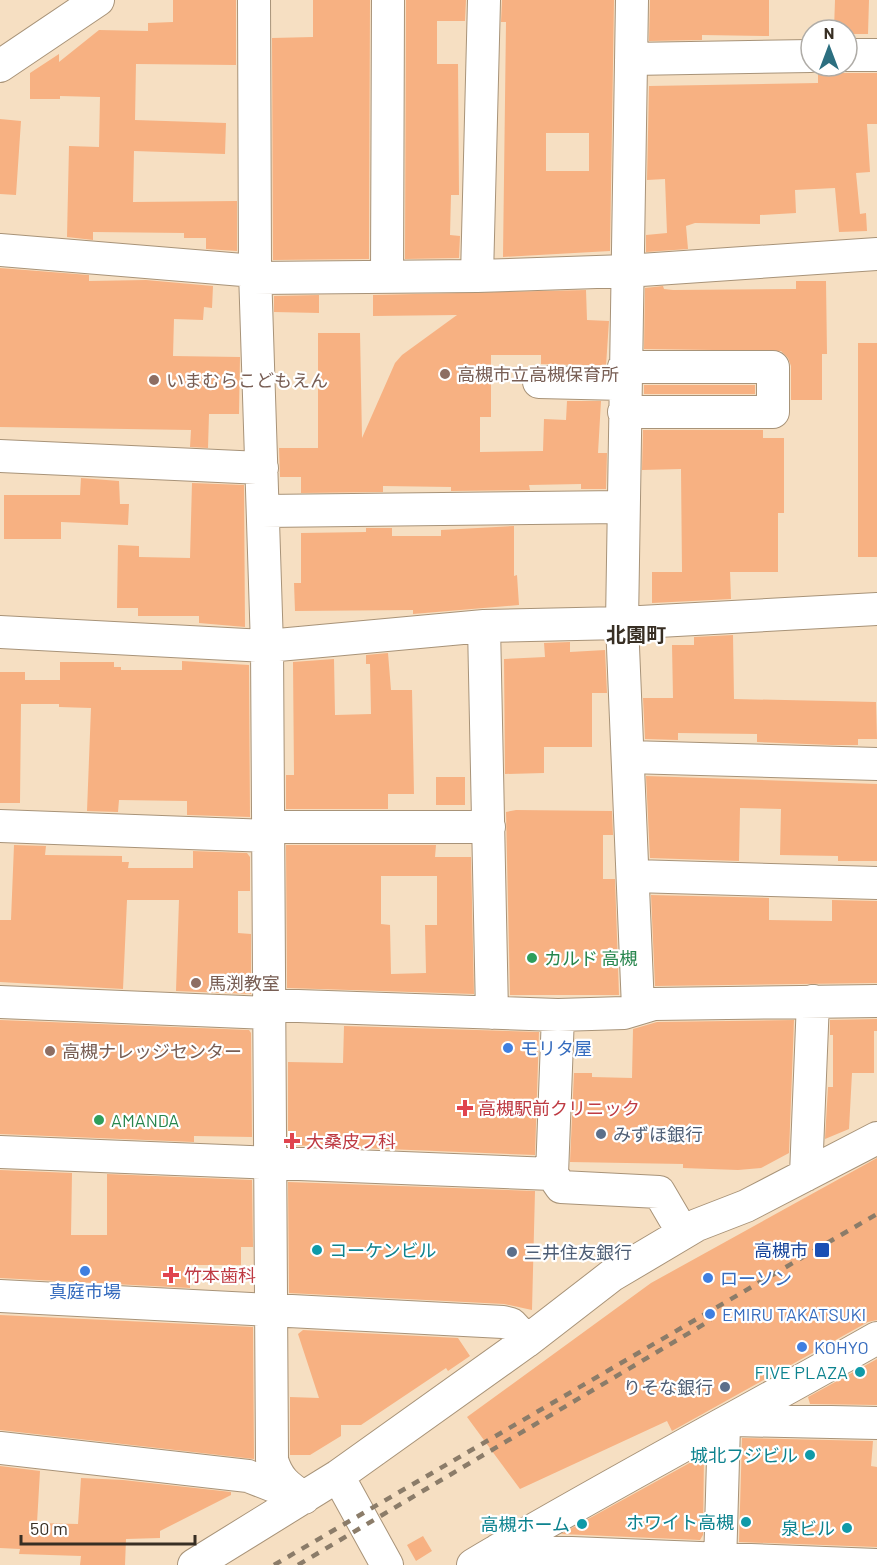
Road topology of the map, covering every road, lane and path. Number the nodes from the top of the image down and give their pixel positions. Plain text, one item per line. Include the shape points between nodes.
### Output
1 (98, 0) edge
2 (254, 0) edge
3 (388, 0) edge
4 (484, 0) edge
5 (632, 0) edge
6 (859, 55) edge
7 (877, 55) edge
8 (799, 56) edge
9 (631, 59) junction
10 (0, 66) edge
11 (0, 250) edge
12 (877, 254) edge
13 (626, 271) junction
14 (255, 275) junction
15 (477, 276) junction
16 (387, 277) junction
17 (539, 382) dead end
18 (624, 388) junction
19 (0, 456) edge
20 (262, 468) junction
21 (622, 507) junction
22 (263, 511) junction
23 (877, 609) edge
24 (622, 623) junction
25 (484, 626) junction
26 (0, 632) edge
27 (267, 646) junction
28 (628, 757) junction
29 (877, 764) edge
30 (0, 826) edge
31 (489, 827) junction
32 (268, 831) junction
33 (634, 876) junction
34 (877, 883) edge
35 (813, 1000) junction
36 (877, 1001) edge
37 (0, 1002) edge
38 (638, 1008) junction
39 (269, 1009) junction
40 (492, 1013) junction
41 (558, 1015) junction
42 (877, 1138) edge
43 (0, 1152) edge
44 (269, 1163) junction
45 (552, 1174) junction
46 (806, 1175) junction
47 (683, 1233) junction
48 (0, 1296) edge
49 (271, 1309) junction
50 (877, 1338) edge
51 (527, 1341) junction
52 (728, 1422) junction
53 (877, 1423) edge
54 (0, 1448) edge
55 (338, 1476) junction
56 (304, 1498) junction
57 (486, 1558) edge
58 (720, 1561) edge
59 (194, 1565) edge
60 (387, 1565) edge
61 (877, 1565) edge

1 - 10 street
2 - 14 street
3 - 16 street
4 - 15 street
5 - 9 street
6 - 7 street
8 - 9 street
9 - 13 street
11 - 14 street
12 - 13 street
13 - 15 street
13 - 18 street
14 - 16 street
14 - 20 street
15 - 16 street
17 - 18 street
18 - 21 street
19 - 20 street
20 - 22 street
21 - 22 street
21 - 24 street
22 - 27 street
23 - 24 street
24 - 25 street
24 - 28 street
25 - 27 street
25 - 31 street
26 - 27 street
27 - 32 street
28 - 29 street
28 - 33 street
30 - 32 street
31 - 32 street
31 - 40 street
32 - 39 street
33 - 34 street
33 - 38 street
35 - 36 street
35 - 38 street via 654,1004
35 - 46 street
37 - 39 street
38 - 41 street via 624,1013
39 - 40 street
39 - 44 street
40 - 41 street
41 - 45 street
42 - 46 street
43 - 44 street
44 - 45 street
44 - 49 street
45 - 47 street via 561,1187 659,1192
46 - 47 street
47 - 51 street via 611,1276
48 - 49 street
49 - 51 street via 503,1322 511,1324
49 - 56 street via 272,1460 276,1476
50 - 52 street
51 - 55 street
52 - 53 street
52 - 57 street via 646,1464
52 - 58 street
54 - 56 street via 248,1476
55 - 56 street
55 - 60 street
56 - 59 street
57 - 58 street
58 - 61 street

